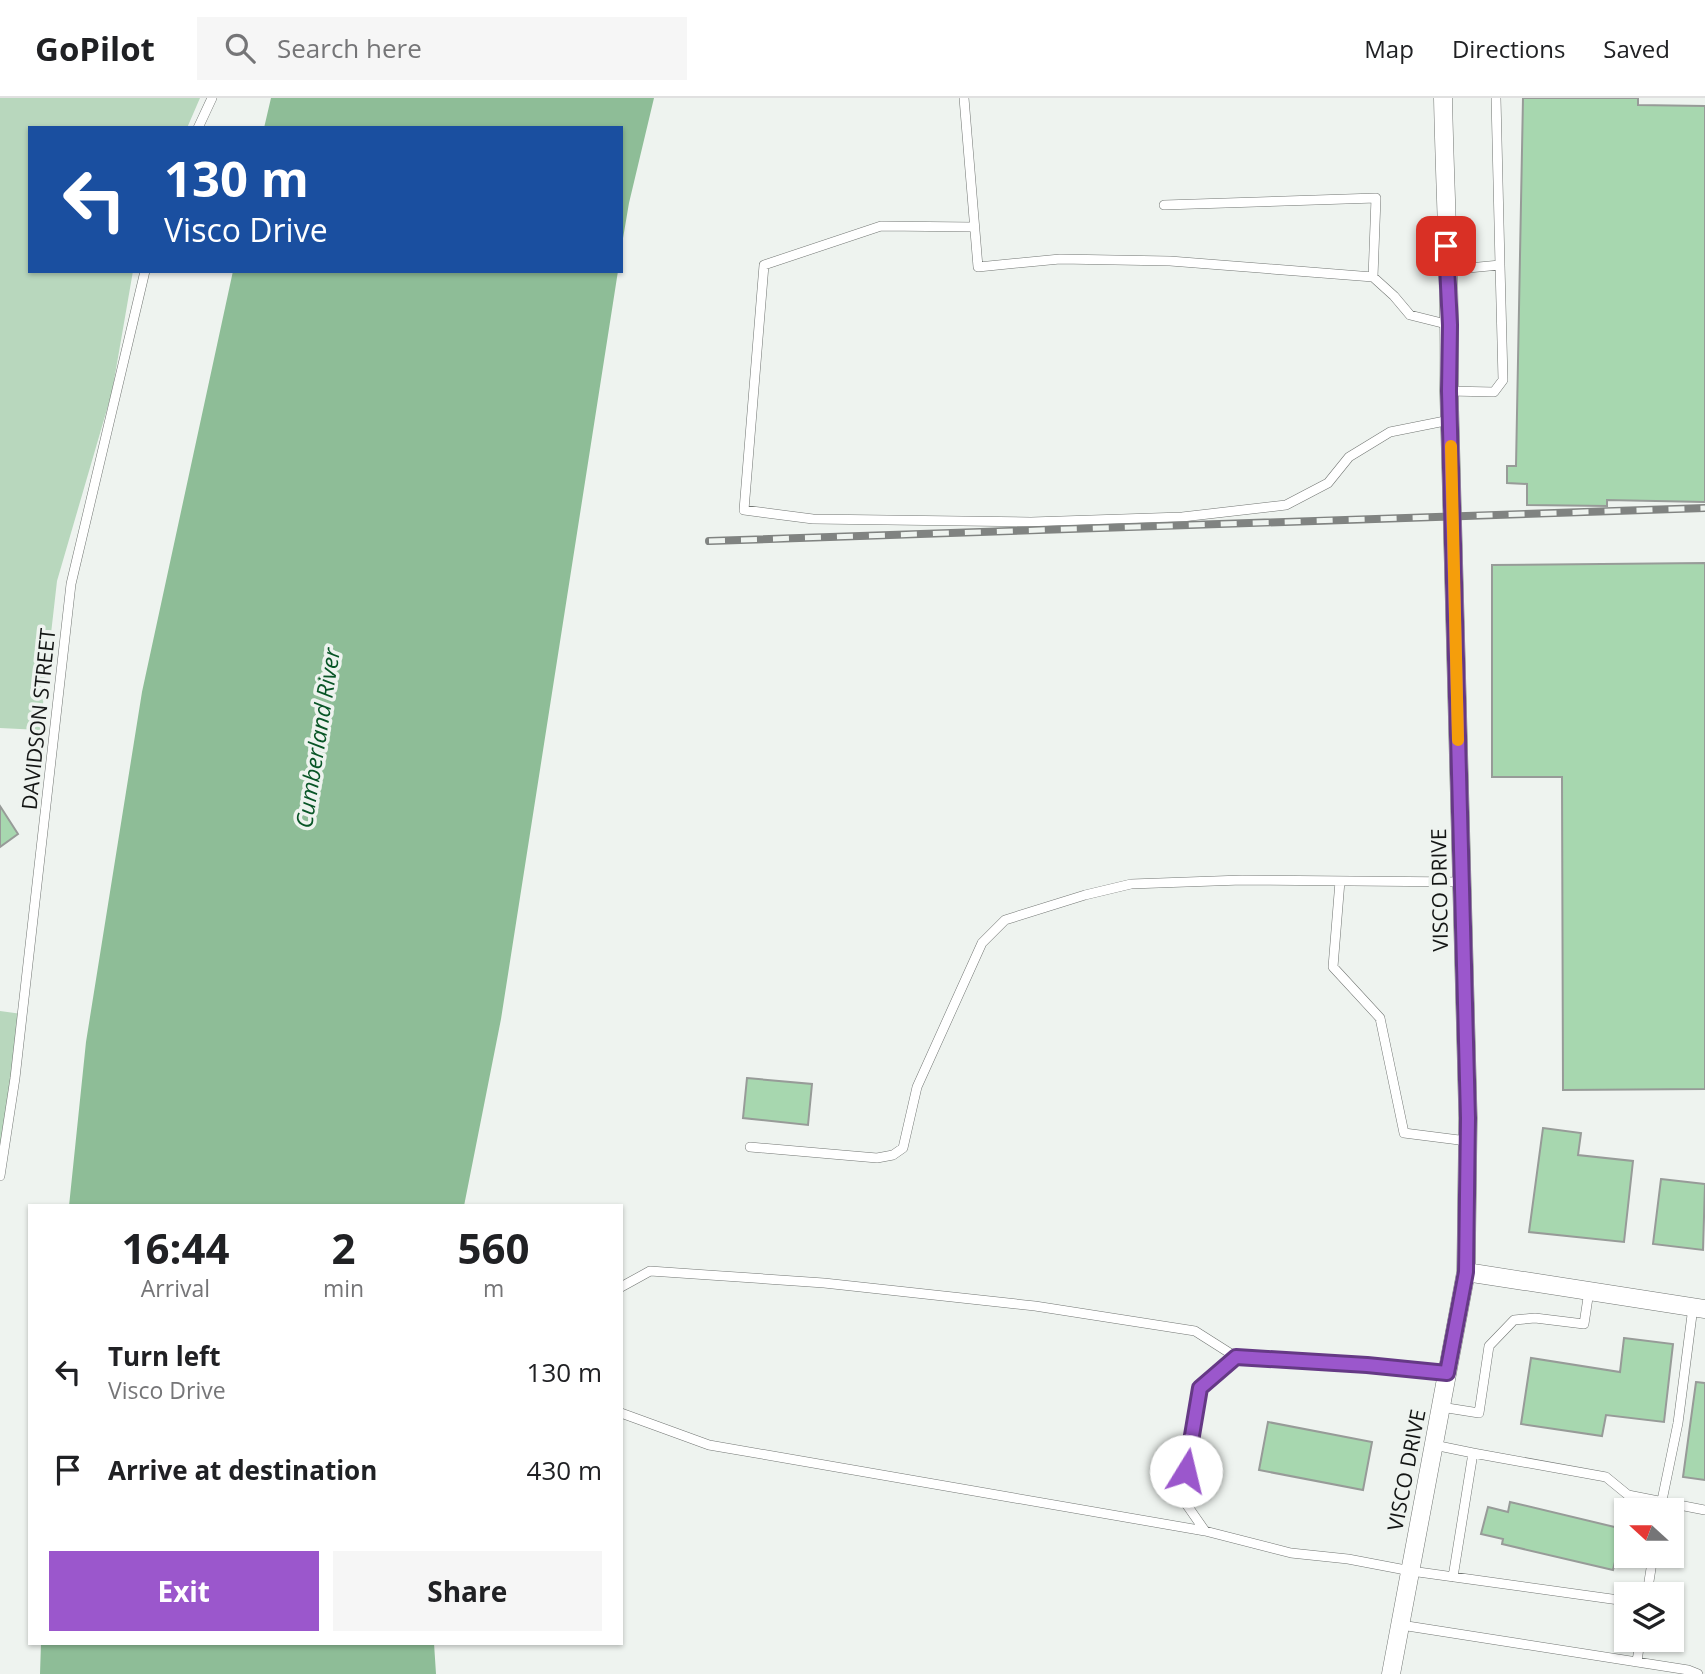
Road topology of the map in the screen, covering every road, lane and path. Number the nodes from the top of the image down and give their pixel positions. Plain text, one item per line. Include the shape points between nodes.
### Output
1 (212, 98) edge
2 (964, 98) edge
3 (1443, 98) edge
4 (1496, 98) edge
5 (199, 126) edge
6 (1164, 205) dead end
7 (974, 227) junction
8 (1500, 265) junction
9 (1447, 270) junction
10 (145, 273) edge
11 (1373, 277) junction
12 (1450, 325) junction
13 (1449, 391) junction
14 (1450, 420) junction
15 (1340, 881) junction
16 (1462, 882) junction
17 (1467, 1141) junction
18 (750, 1147) dead end
19 (0, 1176) edge
20 (1466, 1272) junction
21 (623, 1286) edge
22 (1589, 1291) junction
23 (1699, 1308) edge
24 (1236, 1357) junction
25 (1447, 1373) junction
26 (1441, 1407) junction
27 (623, 1414) edge
28 (1434, 1445) junction
29 (1473, 1453) junction
30 (1638, 1498) edge
31 (1662, 1498) edge
32 (1684, 1508) edge
33 (1705, 1510) edge
34 (1205, 1531) junction
35 (1411, 1571) junction
36 (1453, 1577) junction
37 (1614, 1599) edge
38 (1401, 1625) junction
39 (1638, 1652) edge
40 (1637, 1662) junction
41 (1391, 1674) edge
42 (1698, 1674) edge

1 - 5 lane
2 - 7 lane
3 - 9 street, VISCO DRIVE
4 - 8 lane
6 - 11 lane via 1376,198
7 - 11 lane via 978,267 1060,259 1170,261
7 - 14 lane via 881,226 764,265 744,510 813,519 1031,522 1182,517 1286,505 1328,483 1349,457 1390,432
8 - 9 lane
8 - 13 lane via 1503,380 1494,392
9 - 12 street, VISCO DRIVE
10 - 19 lane, DAVIDSON STREET via 71,584
11 - 12 lane via 1410,315
12 - 13 street, VISCO DRIVE
13 - 14 street, VISCO DRIVE
14 - 16 street, VISCO DRIVE
15 - 16 lane
15 - 17 lane via 1333,967 1381,1017 1404,1133
15 - 18 lane via 1131,884 1005,920 982,943 917,1087 903,1148 877,1158
16 - 17 street, VISCO DRIVE
17 - 20 street, VISCO DRIVE
20 - 22 street
20 - 25 street, VISCO DRIVE
21 - 24 lane via 650,1271 824,1283 1035,1306 1195,1331
22 - 23 street
22 - 26 lane via 1584,1324 1514,1320 1489,1346 1479,1413
23 - 31 lane
24 - 25 lane
24 - 34 lane via 1200,1388 1182,1498
25 - 26 street, VISCO DRIVE
26 - 28 street, VISCO DRIVE
27 - 34 lane via 709,1445
28 - 29 lane
28 - 35 street, VISCO DRIVE
29 - 30 lane via 1606,1477
29 - 36 lane
32 - 33 lane
34 - 35 lane via 1291,1553
35 - 36 lane
35 - 38 street, VISCO DRIVE
36 - 37 lane
38 - 40 lane
38 - 41 street, VISCO DRIVE
39 - 40 lane
40 - 42 lane

